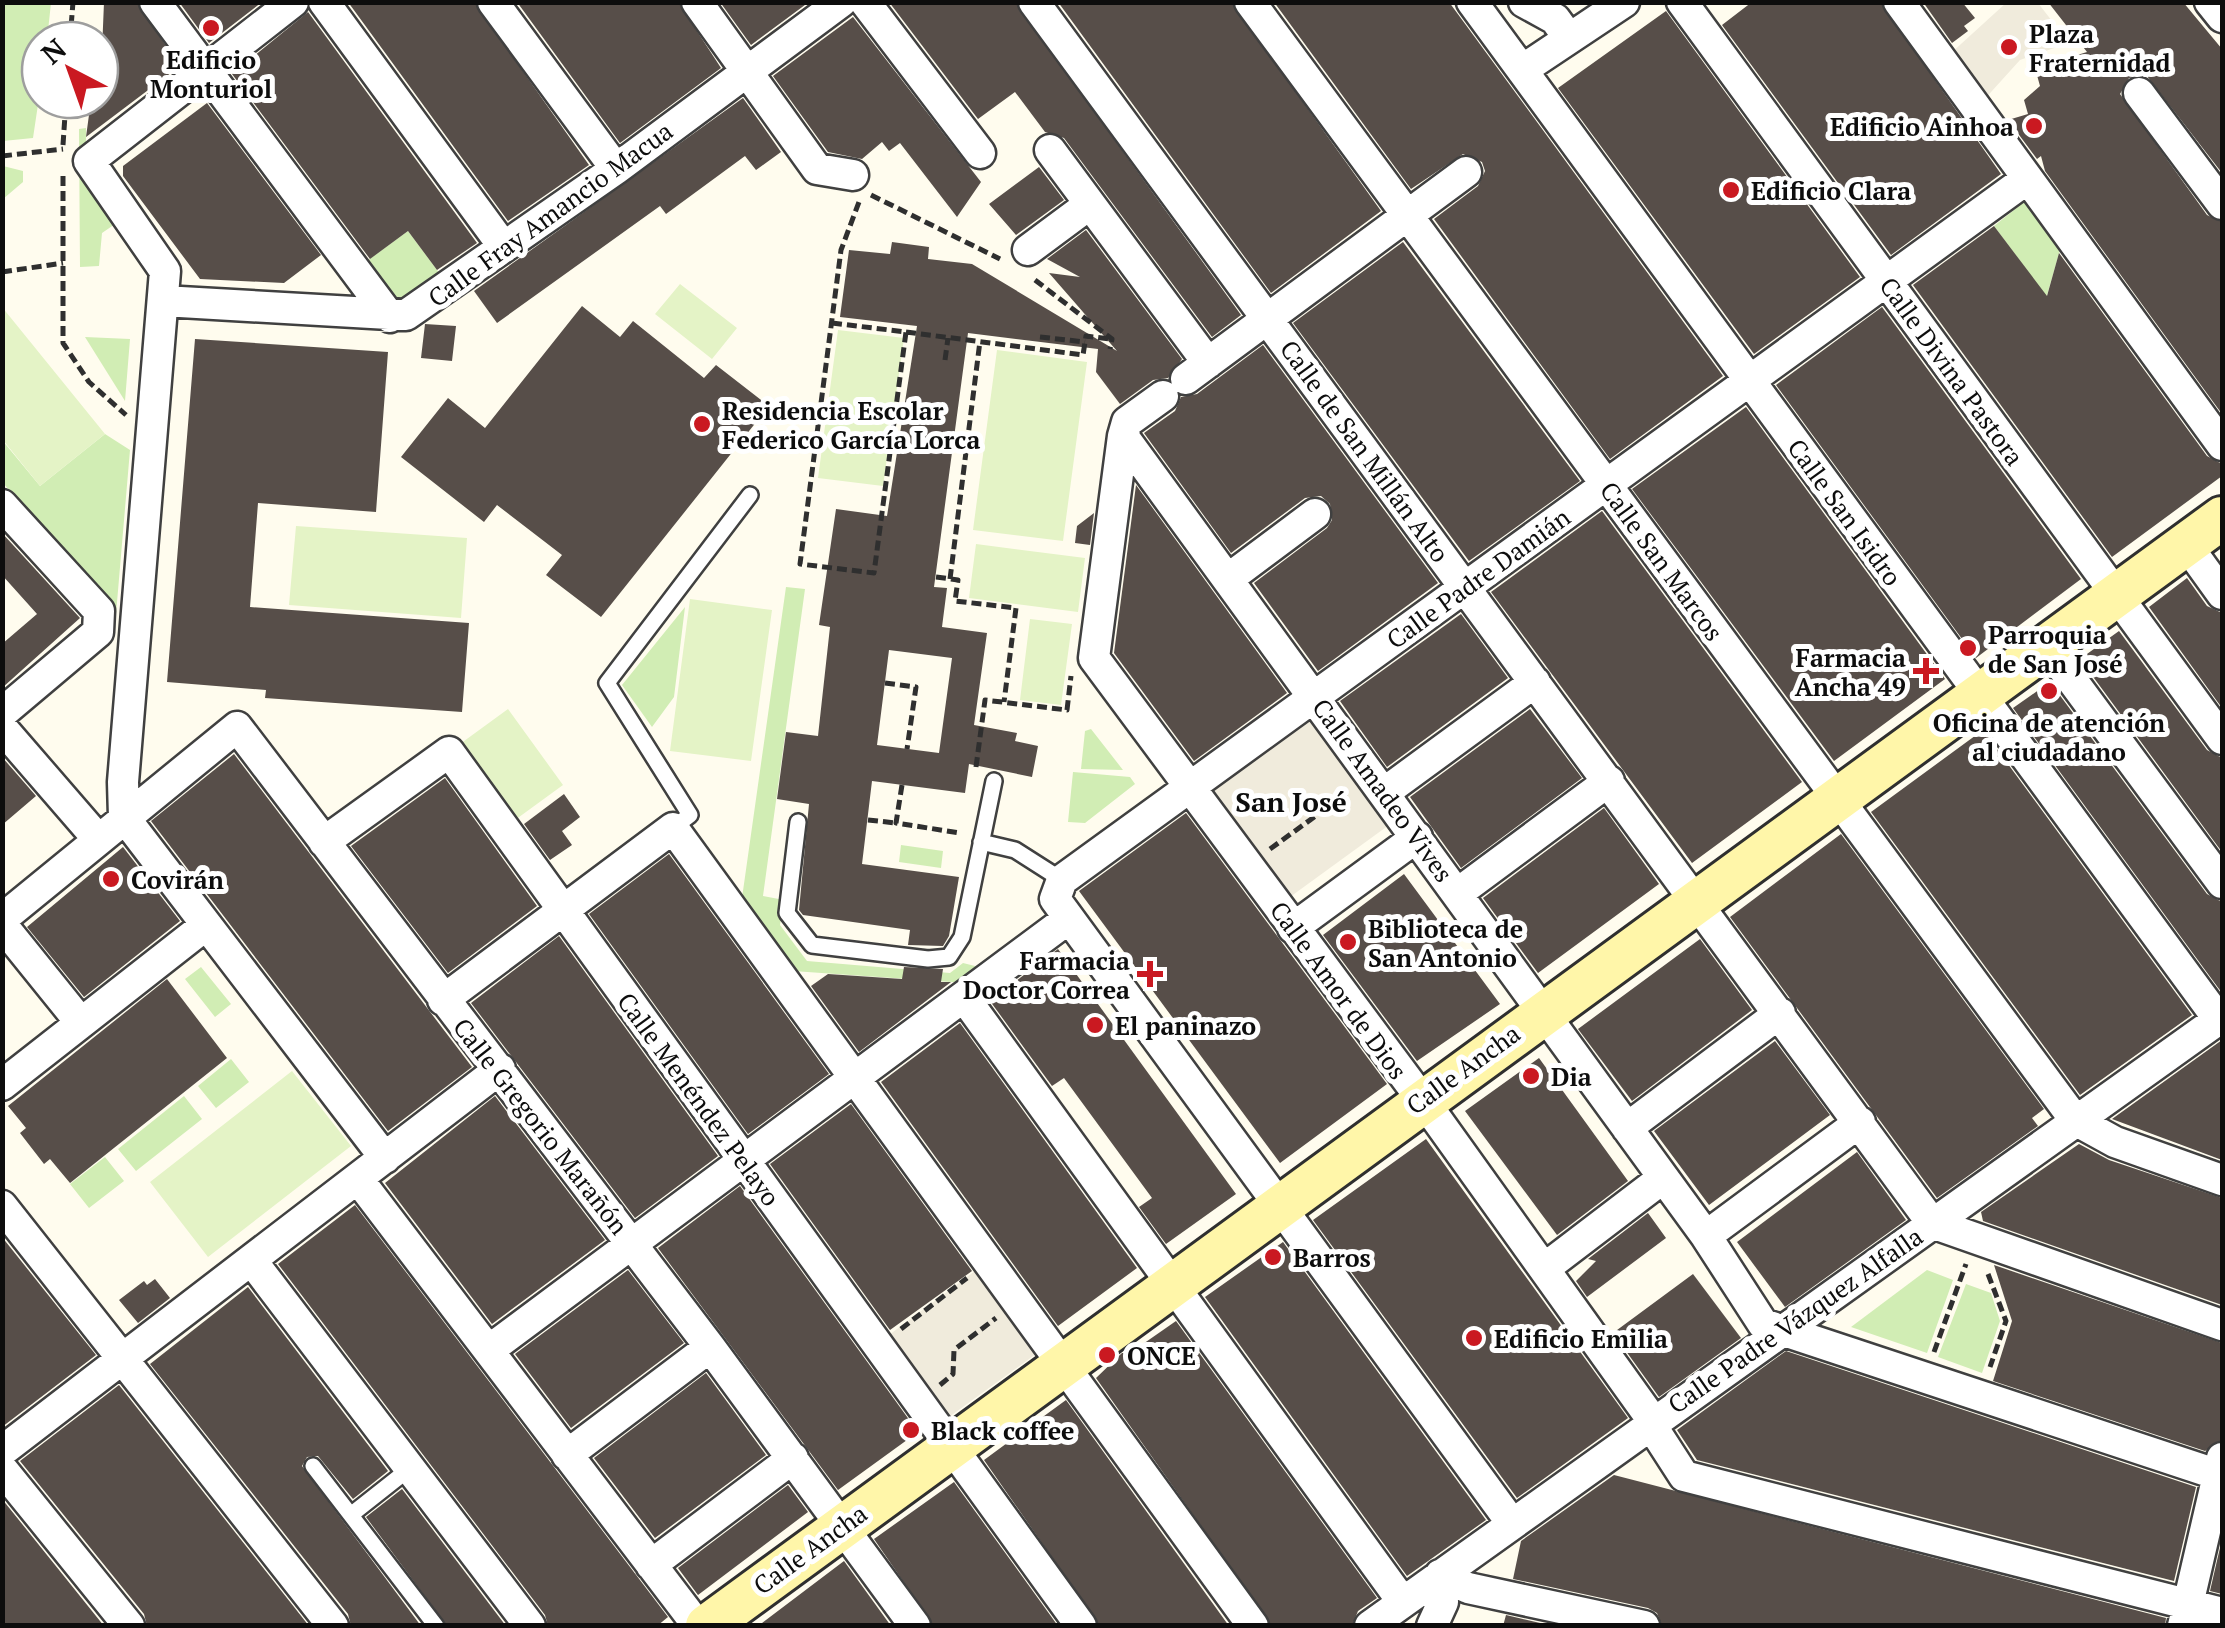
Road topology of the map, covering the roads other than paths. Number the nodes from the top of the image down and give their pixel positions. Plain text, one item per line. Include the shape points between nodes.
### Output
1 (155, 2) edge
2 (293, 2) edge
3 (324, 2) edge
4 (494, 2) edge
5 (697, 2) edge
6 (842, 2) edge
7 (865, 2) edge
8 (1034, 2) edge
9 (1250, 2) edge
10 (1472, 2) edge
11 (1524, 2) edge
12 (1624, 2) edge
13 (1682, 2) edge
14 (1899, 2) edge
15 (2210, 2) edge
16 (2222, 17) edge
17 (1569, 38) junction
18 (205, 70) junction
19 (1522, 70) junction
20 (748, 72) junction
21 (2139, 93) dead end
22 (1050, 150) dead end
23 (980, 153) dead end
24 (616, 169) junction
25 (1466, 172) dead end
26 (853, 175) dead end
27 (2028, 178) junction
28 (1090, 204) junction
29 (2222, 204) edge
30 (1406, 217) junction
31 (503, 246) junction
32 (1018, 261) road end
33 (1887, 281) junction
34 (163, 301) junction
35 (390, 317) junction
36 (1267, 319) junction
37 (1186, 380) junction
38 (1749, 381) junction
39 (1122, 436) junction
40 (2222, 446) edge
41 (1606, 485) junction
42 (750, 496) dead end
43 (2, 505) edge
44 (1315, 514) dead end
45 (2222, 518) edge
46 (2186, 544) junction
47 (1228, 579) junction
48 (1465, 586) junction
49 (2116, 594) junction
50 (2222, 594) edge
51 (2046, 645) junction
52 (1536, 682) junction
53 (1978, 694) junction
54 (1315, 696) junction
55 (2, 713) edge
56 (2, 728) edge
57 (2222, 739) edge
58 (994, 781) road end
59 (1609, 781) junction
60 (1191, 787) junction
61 (1385, 792) junction
62 (1837, 798) junction
63 (124, 818) junction
64 (798, 822) dead end
65 (673, 828) junction
66 (1418, 837) junction
67 (98, 838) junction
68 (324, 842) junction
69 (981, 842) junction
70 (1062, 880) junction
71 (2222, 883) edge
72 (1458, 893) junction
73 (1696, 900) junction
74 (562, 910) junction
75 (1068, 919) junction
76 (2, 922) edge
77 (206, 925) junction
78 (1293, 928) junction
79 (964, 997) junction
80 (443, 1000) junction
81 (1542, 1011) junction
82 (1780, 1013) junction
83 (2221, 1019) edge
84 (81, 1023) junction
85 (500, 1069) junction
86 (853, 1078) junction
87 (2, 1085) edge
88 (1421, 1100) junction
89 (2075, 1120) junction
90 (1860, 1122) junction
91 (1627, 1128) junction
92 (386, 1158) junction
93 (744, 1160) junction
94 (1663, 1178) junction
95 (358, 1179) junction
96 (2222, 1180) edge
97 (1277, 1205) junction
98 (2, 1206) edge
99 (1932, 1223) junction
100 (1706, 1236) junction
101 (633, 1244) junction
102 (252, 1261) junction
103 (1545, 1268) junction
104 (1169, 1284) junction
105 (2222, 1325) edge
106 (1787, 1331) junction
107 (710, 1347) junction
108 (488, 1350) junction
109 (126, 1359) junction
110 (1062, 1363) junction
111 (1653, 1421) junction
112 (950, 1445) junction
113 (2, 1451) edge
114 (567, 1456) junction
115 (793, 1458) junction
116 (314, 1466) dead end
117 (409, 1469) junction
118 (2221, 1469) edge
119 (2, 1470) edge
120 (352, 1514) junction
121 (1511, 1522) junction
122 (842, 1525) junction
123 (651, 1565) junction
124 (1440, 1574) junction
125 (1402, 1601) junction
126 (2222, 1612) edge
127 (2185, 1615) edge
128 (717, 1622) edge
129 (130, 1626) edge
130 (333, 1626) edge
131 (436, 1626) edge
132 (530, 1626) edge
133 (915, 1626) edge
134 (1082, 1626) edge
135 (1253, 1626) edge
136 (1370, 1626) edge
137 (1432, 1626) edge
138 (1644, 1626) edge

1 - 18 street
2 - 18 street
3 - 31 street
4 - 24 street
5 - 20 street
6 - 20 street, Calle Fray Amancio Macua
7 - 23 street
8 - 36 street, Calle de San Millán Alto
9 - 30 street, Calle San Marcos
10 - 19 street, Calle San Isidro
11 - 17 street via 1556,19
12 - 17 street
13 - 33 street, Calle Divina Pastora
14 - 27 street
15 - 16 street
17 - 19 street
18 - 34 street via 76,155 165,271
18 - 35 street
19 - 38 street, Calle San Isidro
20 - 24 street, Calle Fray Amancio Macua
20 - 26 street via 817,169
21 - 29 street
22 - 28 street
24 - 31 street, Calle Fray Amancio Macua
25 - 30 street
27 - 33 street, Calle Padre Damián
27 - 40 street
28 - 32 street
28 - 37 street
30 - 36 street
30 - 41 street, Calle San Marcos
31 - 35 street, Calle Fray Amancio Macua via 422,306
33 - 38 street, Calle Padre Damián
33 - 49 street, Calle Divina Pastora
34 - 35 street, Calle Fray Amancio Macua
34 - 63 street
36 - 37 street
36 - 48 street, Calle de San Millán Alto
37 - 39 street via 1128,422
38 - 41 street, Calle Padre Damián
38 - 53 street, Calle San Isidro
39 - 47 street, Calle Amadeo Vives
39 - 60 street, Calle Amor de Dios via 1083,666
41 - 48 street, Calle Padre Damián
41 - 62 street, Calle San Marcos
42 - 65 lane via 607,683 690,816
43 - 55 street via 99,611 98,632
44 - 47 street
45 - 46 main road, Calle Ancha
46 - 49 main road, Calle Ancha
46 - 50 street
47 - 54 street, Calle Amadeo Vives
48 - 52 street, Calle de San Millán Alto
48 - 54 street, Calle Padre Damián
49 - 51 main road, Calle Ancha
49 - 57 street, Calle Divina Pastora
51 - 53 main road, Calle Ancha
51 - 71 street
52 - 59 street, Calle de San Millán Alto
52 - 61 street
53 - 62 main road, Calle Ancha
53 - 83 street, Calle San Isidro
54 - 60 street, Calle Padre Damián
54 - 61 street, Calle Amadeo Vives
56 - 67 street
58 - 69 lane
59 - 72 street
59 - 73 street, Calle de San Millán Alto
60 - 70 street, Calle Padre Damián
60 - 78 street, Calle Amor de Dios
61 - 66 street, Calle Amadeo Vives
62 - 73 main road, Calle Ancha
62 - 89 street, Calle San Marcos
63 - 67 street
63 - 68 street, Calle Gregorio Marañón via 237,727
63 - 77 street
64 - 69 lane via 787,913 812,945 928,959 949,956 962,937
65 - 74 street
65 - 86 street
66 - 72 street, Calle Amadeo Vives
66 - 78 street
67 - 76 street
68 - 74 street, Calle Menéndez Pelayo via 449,752
68 - 80 street, Calle Gregorio Marañón
69 - 70 lane via 1015,850
70 - 75 street via 1054,900
72 - 81 street, Calle Amadeo Vives
73 - 81 main road, Calle Ancha
73 - 82 street, Calle de San Millán Alto
74 - 80 street
74 - 93 street, Calle Menéndez Pelayo
75 - 79 street
75 - 97 street
76 - 84 street
77 - 84 street
77 - 92 street
78 - 88 street, Calle Amor de Dios
79 - 86 street
79 - 104 street
80 - 85 street, Calle Gregorio Marañón
81 - 88 main road, Calle Ancha
81 - 91 street, Calle Amadeo Vives
82 - 90 street, Calle de San Millán Alto
82 - 91 street
83 - 89 street, Calle Padre Vázquez Alfalla
84 - 87 street
85 - 92 street
85 - 101 street, Calle Gregorio Marañón
86 - 93 street
86 - 110 street
88 - 97 main road, Calle Ancha
88 - 103 street, Calle Amor de Dios
89 - 96 street via 2115,1142
89 - 99 street, Calle Padre Vázquez Alfalla
90 - 99 street, Calle de San Millán Alto
90 - 100 street
91 - 94 street, Calle Amadeo Vives
92 - 95 street
93 - 101 street
93 - 112 street, Calle Menéndez Pelayo
94 - 100 street, Calle Amadeo Vives
94 - 103 street
95 - 102 street
95 - 108 street
97 - 104 main road, Calle Ancha
97 - 121 street
98 - 109 street
99 - 105 street
99 - 106 street, Calle Padre Vázquez Alfalla
100 - 106 street, Calle Amadeo Vives via 1763,1324
101 - 107 street, Calle Gregorio Marañón
101 - 108 street
102 - 109 street
102 - 117 street
103 - 111 street, Calle Amor de Dios
104 - 110 main road, Calle Ancha
104 - 125 street
106 - 111 street, Calle Padre Vázquez Alfalla
106 - 118 street, Calle Amadeo Vives
107 - 114 street
107 - 115 street, Calle Gregorio Marañón
108 - 114 street
109 - 113 street
109 - 130 street
110 - 112 main road, Calle Ancha
110 - 135 street
111 - 121 street, Calle Padre Vázquez Alfalla
111 - 127 street, Calle Amor de Dios via 1684,1476
112 - 122 main road, Calle Ancha
112 - 134 street, Calle Menéndez Pelayo
114 - 123 street
115 - 122 street, Calle Gregorio Marañón
115 - 123 street
116 - 120 lane
117 - 120 lane
117 - 132 street
118 - 127 street
119 - 129 street
120 - 131 lane
121 - 124 street, Calle Padre Vázquez Alfalla
122 - 128 main road, Calle Ancha
122 - 133 street, Calle Gregorio Marañón
123 - 128 street
124 - 125 street, Calle Padre Vázquez Alfalla
124 - 137 street via 1444,1602
124 - 138 street via 1468,1588
125 - 136 street, Calle Padre Vázquez Alfalla
126 - 127 street, Calle Amor de Dios

